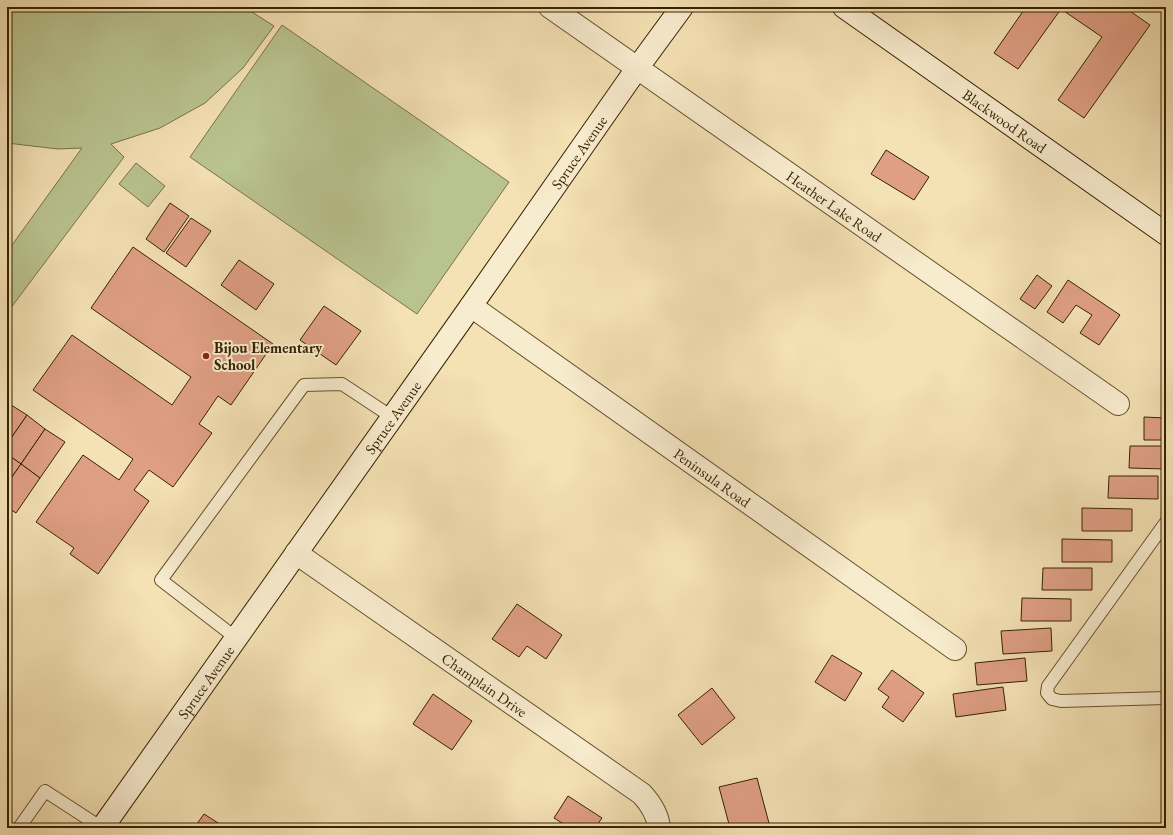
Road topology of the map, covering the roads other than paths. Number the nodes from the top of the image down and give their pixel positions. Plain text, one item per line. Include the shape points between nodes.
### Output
1 (550, 7) edge
2 (682, 7) edge
3 (844, 7) edge
4 (638, 67) junction
5 (1166, 234) edge
6 (471, 306) junction
7 (1118, 404) dead end
8 (392, 417) junction
9 (1166, 522) edge
10 (296, 553) junction
11 (236, 638) junction
12 (955, 649) dead end
13 (1166, 698) edge
14 (19, 828) edge
15 (102, 828) edge
16 (659, 828) edge

1 - 4 street, Heather Lake Road
2 - 4 street, Spruce Avenue
3 - 5 street, Blackwood Road
4 - 6 street, Spruce Avenue
4 - 7 street, Heather Lake Road
6 - 8 street, Spruce Avenue
6 - 12 street, Peninsula Road
8 - 10 street, Spruce Avenue
8 - 11 lane via 342,384 304,385 161,580
9 - 13 lane via 1048,686 1047,693 1052,699 1061,701
10 - 11 street, Spruce Avenue
10 - 16 street, Champlain Drive via 642,794 651,804
11 - 15 street, Spruce Avenue
14 - 15 lane via 45,791

